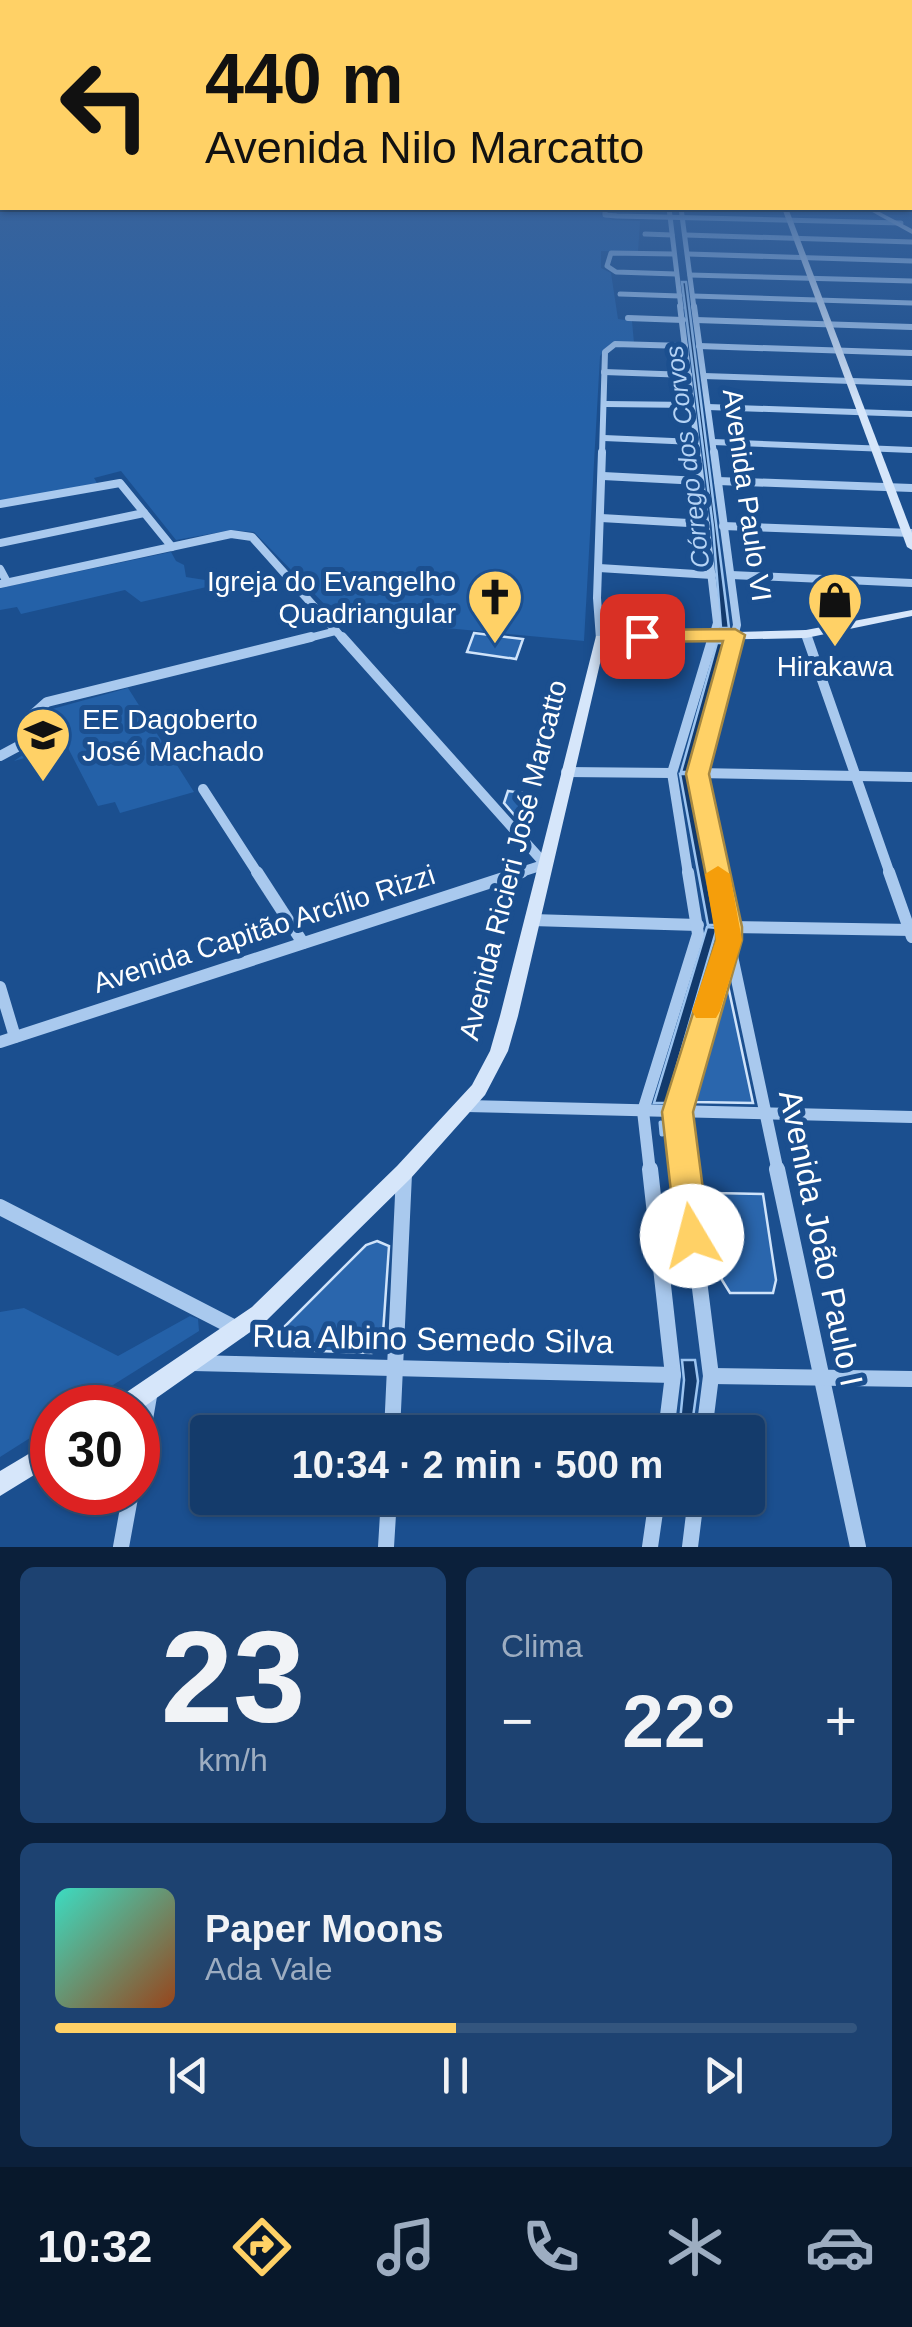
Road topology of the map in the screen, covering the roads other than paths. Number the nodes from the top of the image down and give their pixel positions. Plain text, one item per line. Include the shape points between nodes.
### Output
1 (608, 264) edge
2 (675, 264) edge
3 (689, 264) edge
4 (806, 264) edge
5 (676, 274) junction
6 (690, 274) junction
7 (810, 278) junction
8 (912, 281) edge
9 (620, 294) dead end
10 (680, 296) junction
11 (693, 296) junction
12 (818, 300) junction
13 (912, 303) edge
14 (628, 318) dead end
15 (683, 320) junction
16 (696, 320) junction
17 (828, 324) junction
18 (912, 327) edge
19 (685, 346) junction
20 (699, 346) junction
21 (838, 351) junction
22 (912, 353) edge
23 (604, 372) junction
24 (689, 375) junction
25 (704, 376) junction
26 (848, 380) junction
27 (912, 383) edge
28 (606, 404) junction
29 (692, 406) junction
30 (708, 407) junction
31 (860, 412) junction
32 (912, 414) edge
33 (604, 438) junction
34 (695, 442) junction
35 (713, 442) junction
36 (873, 448) junction
37 (912, 450) edge
38 (603, 476) junction
39 (700, 480) junction
40 (718, 481) junction
41 (887, 487) junction
42 (912, 488) edge
43 (0, 504) edge
44 (144, 513) junction
45 (601, 518) junction
46 (706, 524) junction
47 (723, 526) junction
48 (909, 533) edge
49 (0, 543) edge
50 (172, 547) junction
51 (912, 547) edge
52 (599, 568) junction
53 (0, 569) edge
54 (712, 574) junction
55 (731, 575) junction
56 (3, 583) edge
57 (912, 583) edge
58 (912, 616) edge
59 (336, 632) junction
60 (806, 634) junction
61 (712, 635) junction
62 (735, 635) junction
63 (600, 639) junction
64 (0, 756) edge
65 (566, 772) junction
66 (672, 772) junction
67 (698, 774) junction
68 (853, 776) junction
69 (912, 777) edge
70 (203, 790) dead end
71 (544, 864) junction
72 (532, 920) junction
73 (698, 925) junction
74 (911, 933) edge
75 (729, 934) junction
76 (303, 943) junction
77 (0, 987) edge
78 (15, 1036) junction
79 (0, 1042) edge
80 (466, 1106) junction
81 (643, 1112) junction
82 (678, 1112) junction
83 (766, 1115) junction
84 (912, 1116) edge
85 (404, 1172) junction
86 (0, 1207) edge
87 (239, 1330) junction
88 (192, 1363) junction
89 (396, 1366) junction
90 (673, 1375) junction
91 (711, 1376) junction
92 (824, 1376) junction
93 (912, 1378) edge
94 (159, 1385) edge
95 (393, 1415) edge
96 (668, 1415) edge
97 (706, 1415) edge
98 (30, 1465) edge
99 (0, 1484) edge
100 (127, 1515) edge
101 (388, 1515) edge
102 (654, 1515) edge
103 (694, 1515) edge
104 (122, 1547) edge
105 (386, 1547) edge
106 (650, 1547) edge
107 (690, 1547) edge
108 (858, 1547) edge

1 - 5 street via 612,271
2 - 5 street, Avenida Paulo VI
3 - 6 street, Avenida Paulo VI
4 - 7 street
5 - 10 street, Avenida Paulo VI
6 - 7 street
6 - 11 street, Avenida Paulo VI
7 - 8 street
7 - 12 street
9 - 10 street
10 - 15 street, Avenida Paulo VI
11 - 12 street
11 - 16 street, Avenida Paulo VI
12 - 13 street
12 - 17 street
14 - 15 street
15 - 19 street, Avenida Paulo VI
16 - 17 street
16 - 20 street, Avenida Paulo VI
17 - 18 street
17 - 21 street
19 - 23 street, Avenida Ricieri José Marcatto via 611,345
19 - 24 street, Avenida Paulo VI
20 - 21 street
20 - 25 street, Avenida Paulo VI
21 - 22 street
21 - 26 street
23 - 24 street
23 - 28 street, Avenida Ricieri José Marcatto
24 - 29 street, Avenida Paulo VI
25 - 26 street
25 - 30 street, Avenida Paulo VI
26 - 27 street
26 - 31 street
28 - 29 street
28 - 33 street, Avenida Ricieri José Marcatto
29 - 34 street, Avenida Paulo VI
30 - 31 street
30 - 35 street, Avenida Paulo VI
31 - 32 street
31 - 36 street
33 - 34 street
33 - 38 street, Avenida Ricieri José Marcatto
34 - 39 street, Avenida Paulo VI
35 - 36 street
35 - 40 street, Avenida Paulo VI
36 - 37 street
36 - 41 street
38 - 39 street
38 - 45 street, Avenida Ricieri José Marcatto
39 - 46 street, Avenida Paulo VI
40 - 41 street
40 - 47 street, Avenida Paulo VI
41 - 42 street
41 - 48 street
43 - 44 street via 120,483
44 - 49 street
44 - 50 street
45 - 46 street
45 - 52 street, Avenida Ricieri José Marcatto
46 - 54 street, Avenida Paulo VI
47 - 48 street
47 - 55 street, Avenida Paulo VI
48 - 51 street
50 - 56 street
50 - 59 street via 231,534 252,537
52 - 54 street
52 - 63 street, Avenida Ricieri José Marcatto
53 - 56 street
54 - 61 street, Avenida Paulo VI
55 - 57 street
55 - 62 street, Avenida Paulo VI
58 - 60 street
59 - 64 street via 47,702 29,718 23,747
59 - 71 street
60 - 62 street
60 - 68 street
61 - 62 street
61 - 63 street
61 - 66 street, Avenida Paulo VI
62 - 67 street, Avenida Paulo VI
63 - 65 street, Avenida Ricieri José Marcatto
65 - 66 street
65 - 71 street, Avenida Ricieri José Marcatto
66 - 73 street, Avenida Paulo VI
67 - 68 street
67 - 75 street, Avenida Paulo VI
68 - 69 street
68 - 74 street
70 - 76 street
71 - 72 street, Avenida Ricieri José Marcatto
71 - 76 street, Avenida Capitão Arcílio Rizzi
72 - 73 street
72 - 80 street, Avenida Ricieri José Marcatto via 499,1050
73 - 81 street, Avenida Paulo VI
74 - 75 street
75 - 82 street, Avenida Paulo VI
75 - 83 street, Avenida João Paulo I
76 - 78 street, Avenida Capitão Arcílio Rizzi
77 - 78 street
78 - 79 street, Avenida Capitão Arcílio Rizzi
80 - 81 street
80 - 85 street, Avenida Ricieri José Marcatto
81 - 82 street
81 - 90 street, Avenida Paulo VI
82 - 83 street
82 - 91 street, Avenida Paulo VI
83 - 84 street
83 - 92 street, Avenida João Paulo I
85 - 87 street, Avenida Ricieri José Marcatto
85 - 89 street
86 - 87 street
87 - 88 street, Avenida Ricieri José Marcatto
88 - 89 street, Rua Albino Semedo Silva
88 - 94 street, Avenida Ricieri José Marcatto
89 - 90 street, Rua Albino Semedo Silva
89 - 95 street
90 - 96 street, Avenida Paulo VI
91 - 92 street
91 - 97 street, Avenida Paulo VI
92 - 93 street
92 - 108 street, Avenida João Paulo I
98 - 99 street
100 - 104 street
101 - 105 street
102 - 106 street
103 - 107 street

